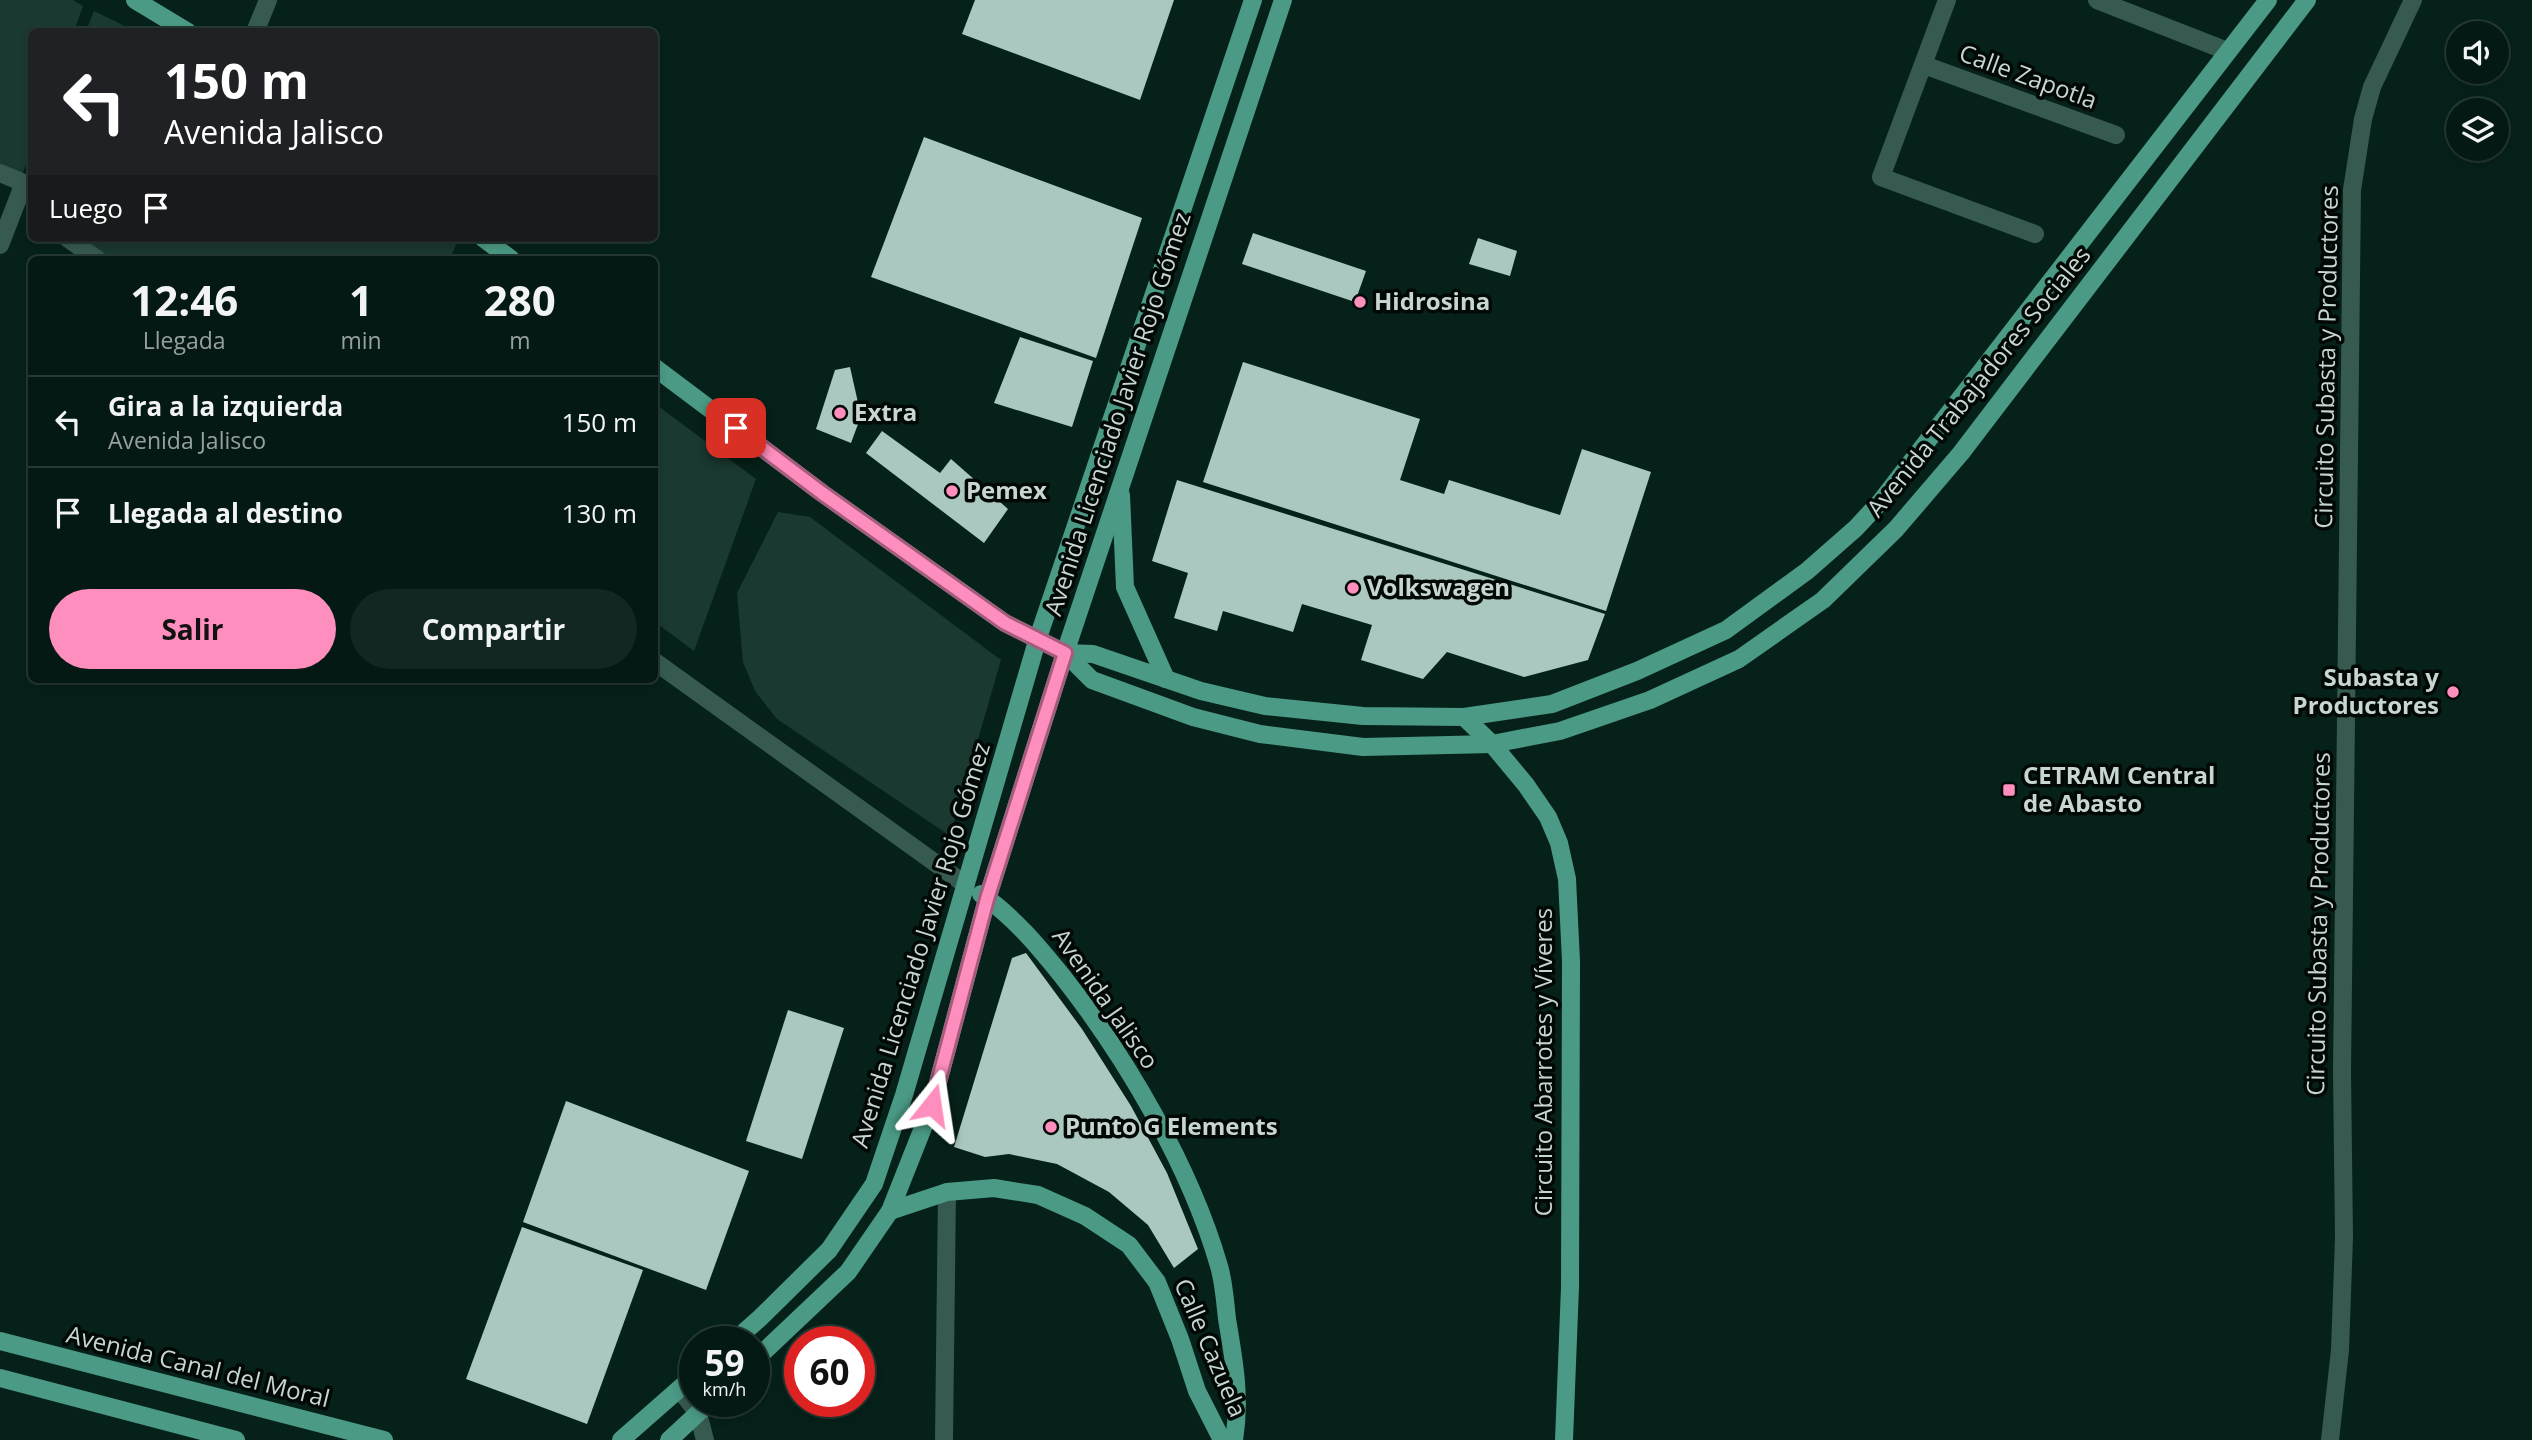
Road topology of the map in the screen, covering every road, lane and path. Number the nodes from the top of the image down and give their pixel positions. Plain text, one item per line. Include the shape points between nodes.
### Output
1 (135, 0) edge
2 (268, 0) edge
3 (1253, 0) edge
4 (1283, 0) edge
5 (1947, 0) edge
6 (2097, 0) edge
7 (2268, 0) edge
8 (2307, 0) edge
9 (2413, 0) edge
10 (181, 28) edge
11 (257, 28) edge
12 (2227, 51) junction
13 (1924, 65) junction
14 (2116, 135) dead end
15 (0, 173) edge
16 (28, 190) edge
17 (2035, 234) dead end
18 (74, 242) edge
19 (488, 242) edge
20 (0, 245) edge
21 (93, 256) edge
22 (507, 256) edge
23 (658, 370) edge
24 (1121, 482) junction
25 (1037, 640) junction
26 (1065, 653) junction
27 (658, 664) edge
28 (1166, 679) junction
29 (1464, 717) junction
30 (1492, 744) junction
31 (966, 885) junction
32 (987, 899) junction
33 (947, 1192) junction
34 (890, 1211) junction
35 (751, 1326) edge
36 (0, 1340) edge
37 (770, 1347) edge
38 (0, 1378) edge
39 (679, 1389) edge
40 (1238, 1412) joint
41 (693, 1417) edge
42 (704, 1417) edge
43 (202, 1436) edge
44 (236, 1440) edge
45 (384, 1440) edge
46 (621, 1440) edge
47 (669, 1440) edge
48 (705, 1440) edge
49 (944, 1440) edge
50 (1222, 1440) edge
51 (1234, 1440) edge
52 (1564, 1440) edge
53 (2330, 1440) edge

1 - 10 main road
2 - 11 street
3 - 25 main road, Avenida Licenciado Javier Rojo Gómez
4 - 24 main road, Avenida Licenciado Javier Rojo Gómez
5 - 13 street, Calle Zapotla
6 - 12 street
7 - 12 main road, Avenida Trabajadores Sociales
8 - 30 main road, Avenida Trabajadores Sociales via 1961,453 1896,529 1823,600 1739,659 1650,700 1560,731
9 - 53 street, Circuito Subasta y Productores via 2372,87 2352,190 2344,1237 2340,1350
12 - 29 main road, Avenida Trabajadores Sociales via 1904,474 1856,528 1807,571 1726,630 1637,671 1552,704
13 - 14 street, Calle Zapotla
13 - 17 street, Calle Zapotla via 1881,177
15 - 16 street
16 - 20 street
18 - 21 street
19 - 22 main road
23 - 25 main road via 822,493 1005,623
24 - 26 main road, Avenida Licenciado Javier Rojo Gómez
24 - 28 main road via 1125,587
25 - 26 main road
25 - 31 main road, Avenida Licenciado Javier Rojo Gómez
26 - 28 main road, Avenida Trabajadores Sociales via 1093,654
26 - 30 main road, Avenida Trabajadores Sociales via 1092,680 1193,717 1261,734 1363,747
26 - 32 main road, Avenida Licenciado Javier Rojo Gómez
27 - 31 street, Avenida Jalisco
28 - 29 main road, Avenida Trabajadores Sociales via 1265,706 1363,716
29 - 30 main road, Circuito Abarrotes y Víveres
30 - 52 main road, Circuito Abarrotes y Víveres via 1548,817 1567,879 1570,1273
31 - 32 main road, Avenida Jalisco
31 - 35 main road, Avenida Licenciado Javier Rojo Gómez via 874,1184 829,1250
32 - 34 main road, Avenida Licenciado Javier Rojo Gómez via 932,1105
32 - 40 main road, Avenida Jalisco via 1027,933 1090,1013 1138,1088 1180,1168 1220,1269
33 - 34 main road, Calle Cazuela
33 - 49 street
33 - 50 main road, Calle Cazuela via 994,1188 1038,1195 1085,1216 1129,1245 1157,1282 1197,1391
34 - 37 main road, Avenida Licenciado Javier Rojo Gómez via 848,1272
36 - 45 main road, Avenida Canal del Moral
38 - 43 main road
39 - 46 main road
40 - 51 main road, Calle Cazuela
41 - 47 main road
42 - 48 street
43 - 44 main road

